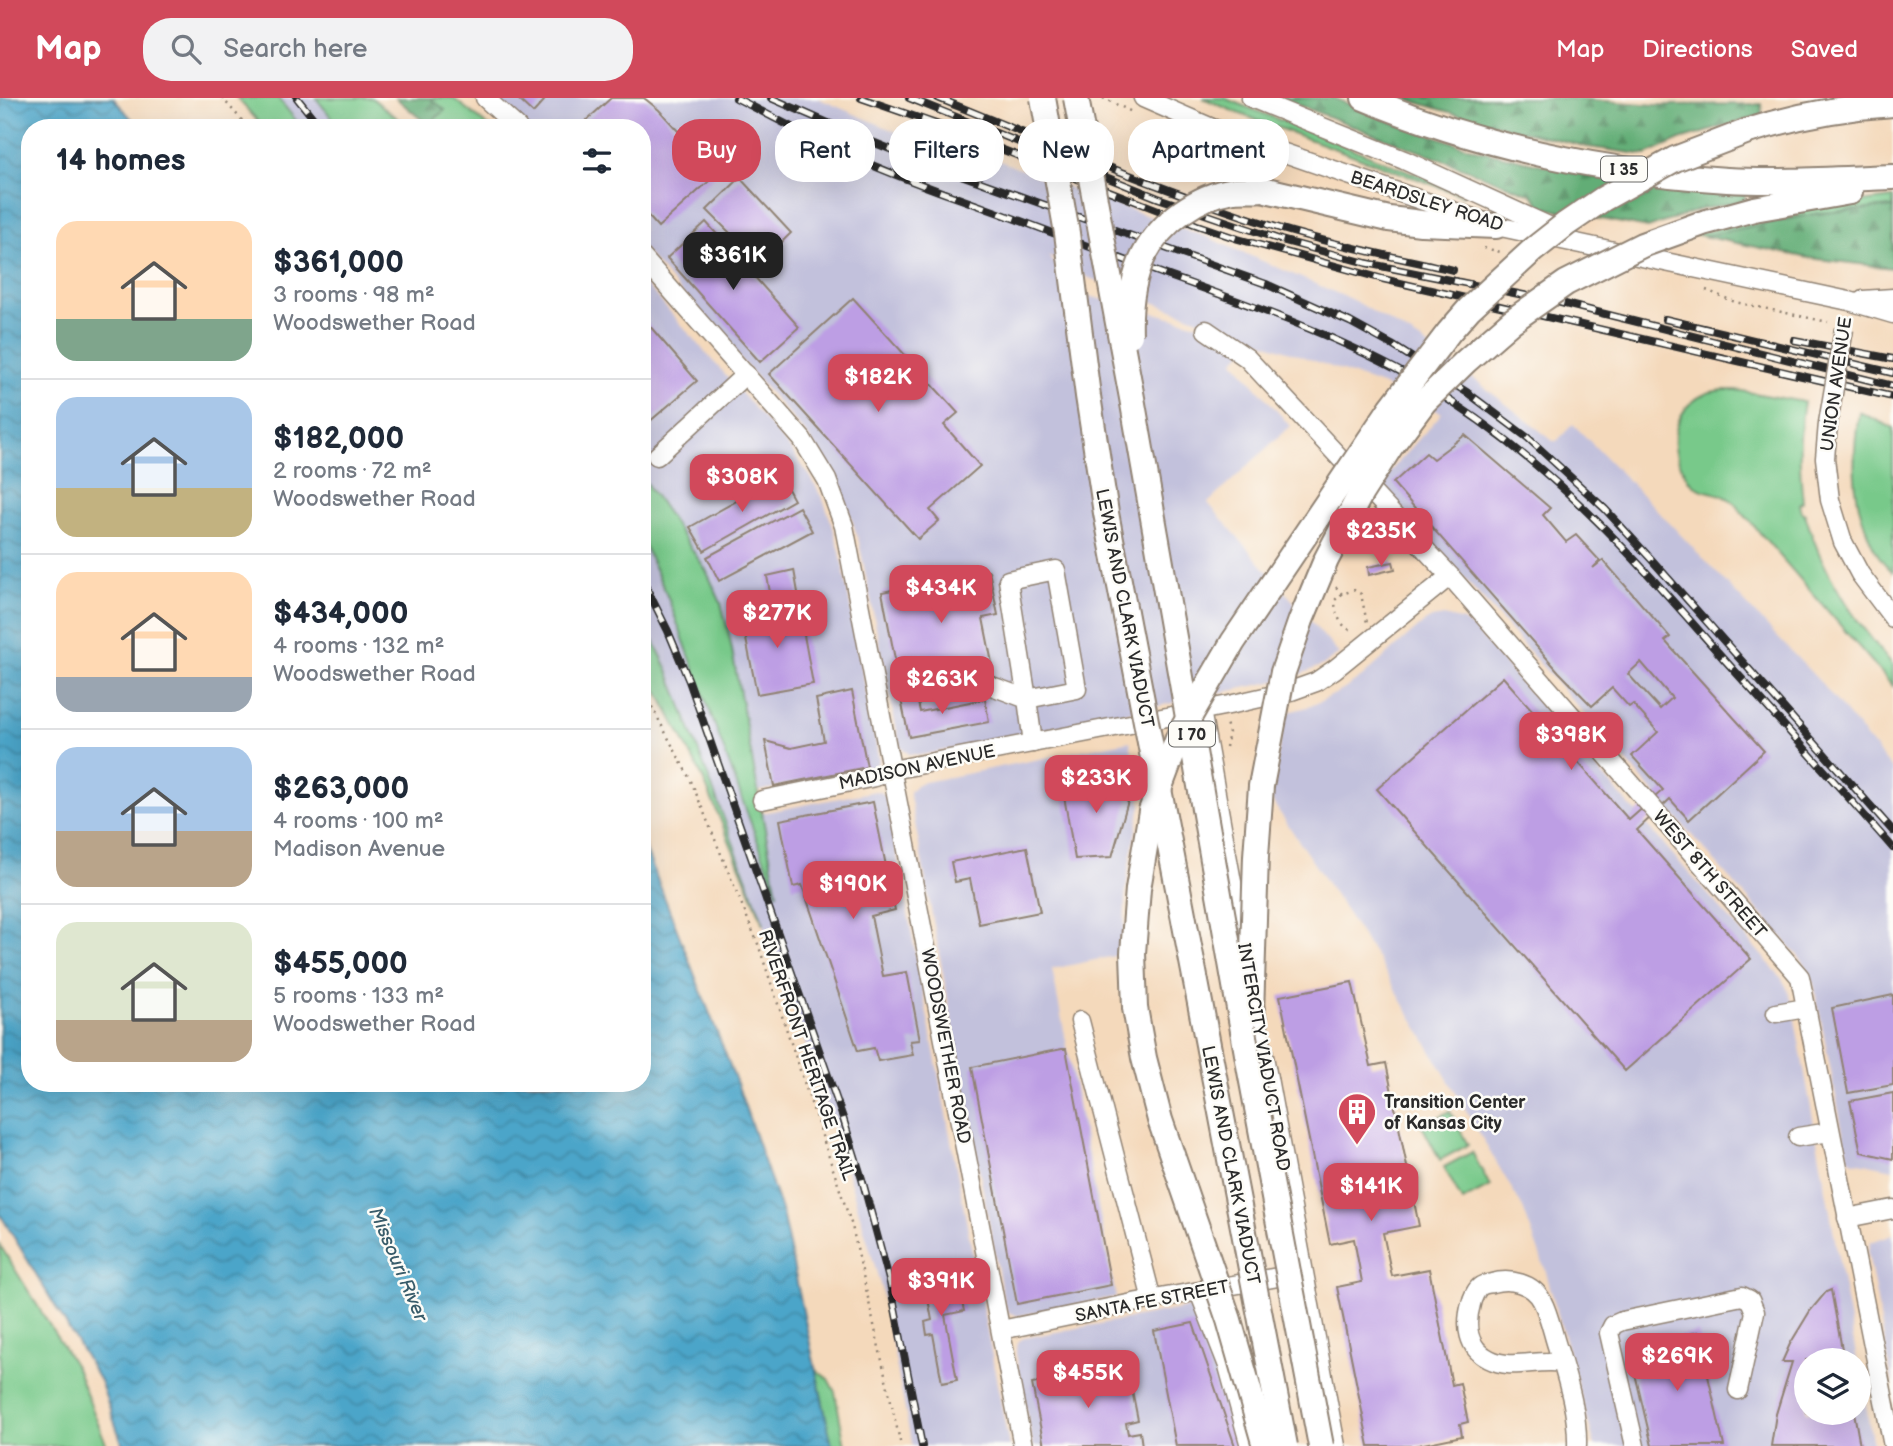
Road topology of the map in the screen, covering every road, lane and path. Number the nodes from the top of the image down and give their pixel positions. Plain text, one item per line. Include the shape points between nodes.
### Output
1 (222, 98) edge
2 (485, 98) edge
3 (1043, 98) edge
4 (1076, 98) edge
5 (1143, 98) edge
6 (1251, 98) edge
7 (1364, 98) edge
8 (1861, 98) edge
9 (1893, 102) edge
10 (240, 119) edge
11 (508, 119) edge
12 (1893, 177) edge
13 (1893, 186) edge
14 (1496, 226) junction
15 (1596, 247) junction
16 (651, 267) edge
17 (1893, 298) edge
18 (1849, 302) junction
19 (1893, 314) edge
20 (1206, 330) dead end
21 (746, 374) junction
22 (1132, 398) junction
23 (657, 456) dead end
24 (1450, 576) junction
25 (1330, 580) dead end
26 (1342, 594) junction
27 (1893, 618) edge
28 (1367, 623) dead end
29 (1356, 632) dead end
30 (925, 690) dead end
31 (1027, 699) junction
32 (651, 705) edge
33 (1201, 710) junction
34 (1033, 743) junction
35 (892, 771) junction
36 (762, 800) dead end
37 (1806, 1008) junction
38 (1776, 1013) dead end
39 (1080, 1021) dead end
40 (1250, 1071) junction
41 (1830, 1132) junction
42 (1798, 1137) dead end
43 (1893, 1209) edge
44 (1847, 1218) junction
45 (1303, 1272) junction
46 (1199, 1292) junction
47 (1152, 1300) junction
48 (1001, 1330) junction
49 (1562, 1363) junction
50 (1738, 1390) dead end
51 (901, 1446) edge
52 (1023, 1446) edge
53 (1250, 1446) edge
54 (1265, 1446) edge
55 (1285, 1446) edge
56 (1321, 1446) edge
57 (1336, 1446) edge
58 (1577, 1446) edge
59 (1635, 1446) edge
60 (1893, 1446) edge

1 - 10 path
2 - 11 street
3 - 55 highway, LEWIS AND CLARK VIADUCT / I 70, bridge via 1106,513
4 - 22 highway, I 70, bridge
5 - 14 street, BEARDSLEY ROAD via 1212,128
6 - 15 street, BEARDSLEY ROAD via 1404,160
7 - 12 highway, I 35 via 1441,127 1507,145 1633,171 1770,181
8 - 9 highway
9 - 54 highway, bridge via 1801,116 1675,159 1603,199 1533,250 1449,332 1391,408 1233,642 1180,733 1151,811 1138,888 1135,1008 1160,1120 1229,1320
13 - 40 highway, bridge via 1809,198 1703,223 1642,245 1566,283 1466,360 1424,402 1391,446 1326,559 1283,672 1261,786 1255,856
14 - 15 street, BEARDSLEY ROAD
14 - 22 highway, bridge via 1389,219 1262,190 1235,190 1209,197 1182,211 1159,232 1143,256 1129,319
15 - 18 street, BEARDSLEY ROAD
16 - 21 street, WOODSWETHER ROAD
17 - 18 street, BEARDSLEY ROAD
18 - 19 street, BEARDSLEY ROAD
18 - 27 street, UNION AVENUE, bridge via 1828,423 1825,458 1829,490 1843,542
20 - 24 street, WEST 8TH STREET via 1247,358
21 - 23 street
21 - 35 street, WOODSWETHER ROAD via 802,439 831,490 844,526
22 - 40 highway, I 70, bridge
24 - 33 street, MADISON AVENUE via 1316,682
24 - 37 street, WEST 8TH STREET via 1800,977
25 - 26 path
26 - 28 path via 1361,593
26 - 29 path via 1335,600 1339,620
30 - 31 street via 981,682
31 - 31 street via 1077,690 1056,570 1008,580
31 - 34 street
32 - 51 path, RIVERFRONT HERITAGE TRAIL via 691,781 762,957 852,1226
33 - 34 street, MADISON AVENUE
33 - 45 street, INTERCITY VIADUCT ROAD
34 - 35 street, MADISON AVENUE
35 - 36 street, MADISON AVENUE
35 - 48 street, WOODSWETHER ROAD
37 - 38 street
37 - 41 street, WEST 8TH STREET
39 - 47 street
40 - 56 highway, LEWIS AND CLARK VIADUCT / I 70, bridge
41 - 42 street
41 - 44 street, WEST 8TH STREET
43 - 44 street
44 - 60 street, WEST 8TH STREET
45 - 46 street, SANTA FE STREET
45 - 57 street, INTERCITY VIADUCT ROAD
46 - 47 street, SANTA FE STREET
46 - 53 street via 1228,1366
47 - 48 street, SANTA FE STREET
48 - 52 street, WOODSWETHER ROAD
49 - 49 street via 1542,1299 1530,1287 1501,1280 1481,1286 1466,1318 1467,1331 1479,1352 1501,1364
49 - 58 street via 1578,1430
50 - 59 street via 1755,1312 1750,1300 1742,1296 1613,1325 1609,1333

